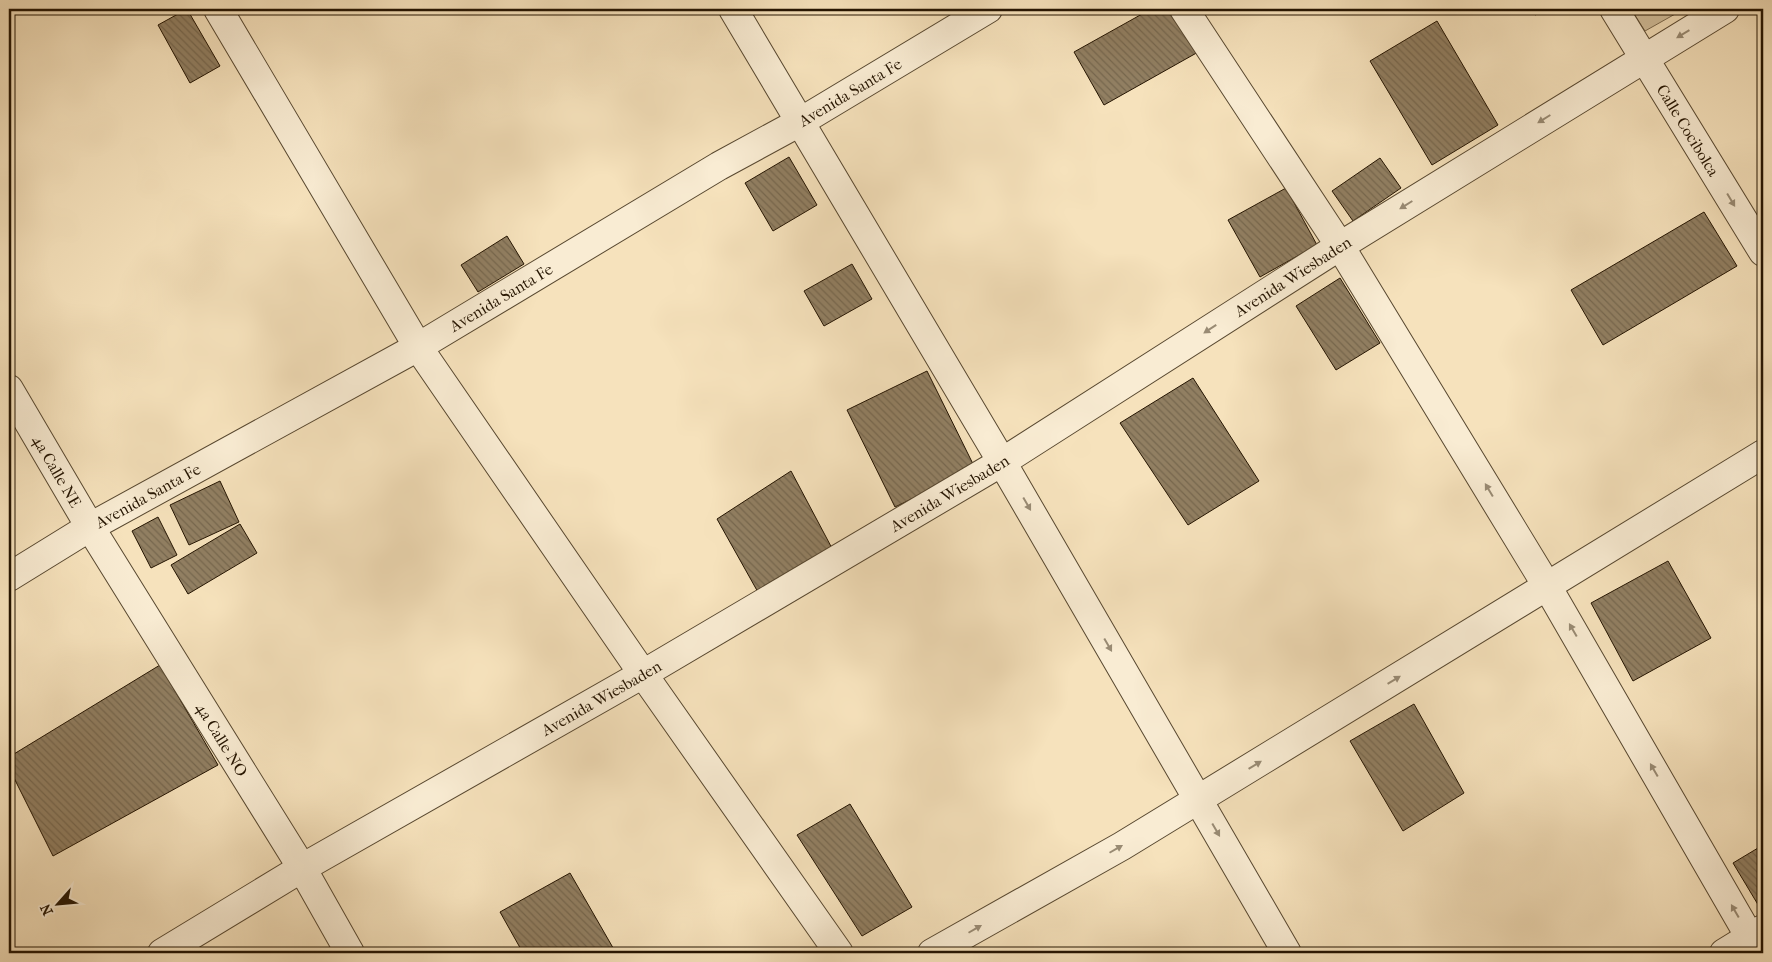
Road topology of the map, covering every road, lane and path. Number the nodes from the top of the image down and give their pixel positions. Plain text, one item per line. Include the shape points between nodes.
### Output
1 (218, 9) edge
2 (733, 9) edge
3 (988, 9) edge
4 (1184, 9) edge
5 (1614, 9) edge
6 (1725, 9) edge
7 (1644, 57) junction
8 (800, 122) junction
9 (1340, 246) junction
10 (1763, 252) edge
11 (418, 347) junction
12 (9, 389) edge
13 (1763, 454) edge
14 (1002, 462) junction
15 (90, 527) junction
16 (9, 577) edge
17 (1548, 586) junction
18 (643, 674) junction
19 (1199, 799) junction
20 (302, 868) junction
21 (1757, 940) edge
22 (162, 953) edge
23 (350, 953) edge
24 (839, 953) edge
25 (932, 953) edge
26 (1287, 953) edge
27 (1724, 953) edge

1 - 11 street
2 - 8 street
3 - 8 street, Avenida Santa Fe
4 - 9 street
5 - 7 street, Calle Cocibolca
6 -> 7 street, Avenida Wiesbaden
7 -> 9 street, Avenida Wiesbaden
7 -> 10 street, Calle Cocibolca
8 - 11 street, Avenida Santa Fe via 719,166
8 - 14 street
9 -> 14 street, Avenida Wiesbaden
17 -> 9 street
11 - 15 street, Avenida Santa Fe
11 - 18 street
12 - 15 street, 4a Calle NE
13 - 17 street
14 - 18 street, Avenida Wiesbaden
14 -> 19 street
15 - 16 street, Avenida Santa Fe
15 - 20 street, 4a Calle NO
19 -> 17 street
21 -> 17 street
18 - 20 street, Avenida Wiesbaden
18 - 24 street
25 -> 19 street
19 -> 26 street
20 - 22 street, Avenida Wiesbaden
20 - 23 street, 4a Calle NO
21 - 27 street

